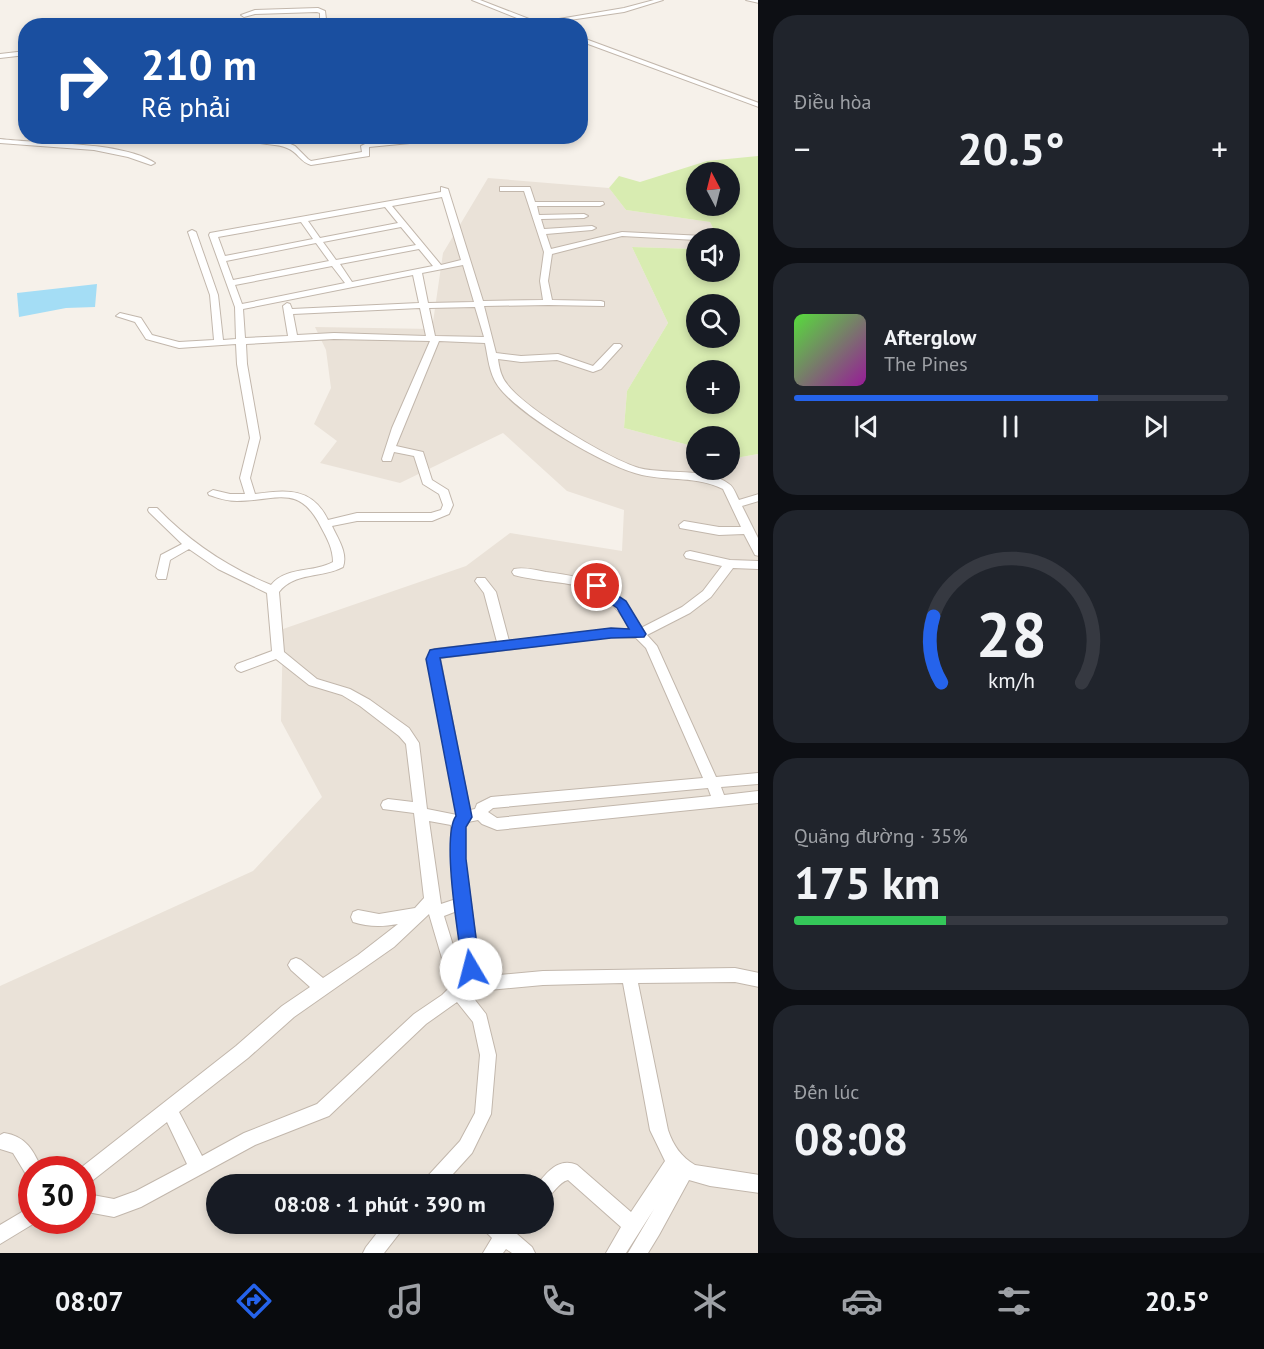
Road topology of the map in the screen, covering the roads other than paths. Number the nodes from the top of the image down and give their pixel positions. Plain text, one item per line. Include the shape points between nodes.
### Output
1 (475, 0) edge
2 (660, 0) edge
3 (667, 0) edge
4 (244, 15) dead end
5 (323, 18) edge
6 (523, 18) edge
7 (570, 18) edge
8 (586, 18) edge
9 (588, 42) edge
10 (18, 54) edge
11 (0, 56) edge
12 (758, 105) edge
13 (0, 141) edge
14 (18, 143) edge
15 (22, 144) edge
16 (287, 144) edge
17 (389, 144) edge
18 (57, 145) joint
19 (151, 163) dead end
20 (503, 189) dead end
21 (387, 204) junction
22 (532, 204) junction
23 (600, 204) dead end
24 (584, 216) dead end
25 (537, 217) junction
26 (303, 219) junction
27 (404, 224) junction
28 (592, 228) dead end
29 (192, 232) dead end
30 (542, 232) junction
31 (686, 237) edge
32 (317, 241) junction
33 (421, 246) junction
34 (548, 252) junction
35 (222, 259) junction
36 (466, 262) junction
37 (334, 263) junction
38 (439, 268) junction
39 (417, 272) junction
40 (231, 283) junction
41 (350, 285) junction
42 (285, 298) junction
43 (548, 302) junction
44 (601, 304) dead end
45 (478, 305) junction
46 (239, 307) junction
47 (426, 307) junction
48 (288, 312) junction
49 (120, 316) dead end
50 (293, 338) junction
51 (433, 338) junction
52 (490, 340) junction
53 (240, 343) junction
54 (219, 344) junction
55 (617, 346) dead end
56 (492, 355) junction
57 (213, 494) dead end
58 (251, 497) junction
59 (758, 497) edge
60 (736, 504) junction
61 (153, 510) dead end
62 (326, 524) junction
63 (684, 525) dead end
64 (748, 530) junction
65 (188, 545) junction
66 (758, 550) edge
67 (690, 555) dead end
68 (730, 564) junction
69 (758, 565) edge
70 (518, 572) dead end
71 (162, 576) dead end
72 (481, 580) dead end
73 (273, 591) junction
74 (639, 634) junction
75 (504, 644) junction
76 (278, 654) junction
77 (241, 667) dead end
78 (758, 778) edge
79 (713, 783) junction
80 (583, 794) junction
81 (758, 797) edge
82 (720, 801) junction
83 (388, 805) dead end
84 (422, 811) junction
85 (481, 814) junction
86 (589, 815) junction
87 (462, 819) junction
88 (462, 903) junction
89 (430, 908) junction
90 (358, 918) dead end
91 (296, 965) dead end
92 (629, 976) junction
93 (758, 980) edge
94 (464, 983) junction
95 (322, 987) junction
96 (170, 1111) junction
97 (3, 1142) dead end
98 (25, 1156) edge
99 (680, 1164) junction
100 (96, 1167) edge
101 (198, 1167) junction
102 (444, 1174) edge
103 (554, 1179) edge
104 (758, 1184) edge
105 (96, 1205) edge
106 (18, 1224) edge
107 (633, 1226) junction
108 (388, 1234) edge
109 (500, 1234) edge
110 (509, 1234) edge
111 (0, 1235) edge
112 (372, 1253) edge
113 (492, 1253) edge
114 (526, 1253) edge
115 (615, 1253) edge
116 (637, 1253) edge

1 - 6 street
2 - 7 street
3 - 8 street
4 - 5 street via 318,10 323,12
9 - 12 street
10 - 11 street
13 - 14 street
15 - 18 street
16 - 17 street via 310,163 365,154 366,146
18 - 19 street via 111,149
20 - 22 street via 527,188
21 - 26 street
21 - 27 street
21 - 36 street via 444,192
22 - 23 street
22 - 25 street
24 - 25 street
25 - 30 street
26 - 32 street
26 - 35 street via 213,235
27 - 32 street
27 - 33 street
28 - 30 street
29 - 54 street via 214,295
30 - 34 street
31 - 34 street via 621,234
32 - 35 street
32 - 37 street
33 - 37 street
33 - 38 street
34 - 43 street via 544,281
35 - 40 street
36 - 38 street
36 - 45 street
37 - 40 street
37 - 41 street
38 - 39 street
39 - 41 street
39 - 47 street
40 - 46 street
41 - 42 street
42 - 46 street
42 - 48 street
43 - 44 street
43 - 45 street
45 - 47 street
45 - 52 street
46 - 53 street
47 - 48 street
47 - 51 street
48 - 50 street
49 - 54 street via 138,320 149,337 167,344
50 - 51 street
50 - 53 street
51 - 52 street
51 - 62 street via 426,368 400,417 388,453 419,454 427,482 444,492 448,507 445,513 432,517 349,518
52 - 56 street
53 - 54 street
53 - 58 street via 255,438 245,478
55 - 56 street via 593,369 558,357 521,359
56 - 60 street via 499,380 512,396 584,444 637,470 717,482 727,487
57 - 58 street
58 - 62 street via 300,495 314,504
59 - 60 street
60 - 64 street
61 - 65 street
62 - 73 street via 339,564 284,580
63 - 64 street via 719,531
64 - 66 street
65 - 71 street via 165,558
65 - 73 street
67 - 68 street
68 - 69 street
68 - 74 street via 707,594 686,610
70 - 74 street via 597,586 622,605
72 - 75 street via 490,591
73 - 76 street
74 - 75 street via 611,633
74 - 79 street via 651,646
75 - 87 street via 439,652 433,659
76 - 77 street
76 - 84 street via 313,682 346,692 404,732 412,742
78 - 79 street
79 - 80 street
79 - 82 street
80 - 85 street via 490,803 482,808
80 - 86 street
81 - 82 street
82 - 86 street
83 - 84 street
84 - 87 street
84 - 89 street
85 - 86 street via 497,824
85 - 87 street
87 - 88 street via 458,859
88 - 89 street
88 - 94 street via 471,969
89 - 90 street via 379,921
89 - 94 street via 454,972
89 - 95 street via 348,972
91 - 95 street
92 - 93 street via 735,975
92 - 94 street
92 - 99 street via 659,1130 667,1151
94 - 101 street via 323,1110
94 - 102 street via 480,1019 488,1055 483,1114 466,1147
95 - 96 street via 262,1031
96 - 100 street
96 - 101 street
97 - 98 street via 14,1142
99 - 104 street via 718,1178
99 - 107 street
99 - 116 street via 653,1229
101 - 105 street via 114,1208
103 - 107 street via 559,1173 571,1171
106 - 111 street
107 - 115 street
108 - 112 street
109 - 113 street
110 - 114 street

